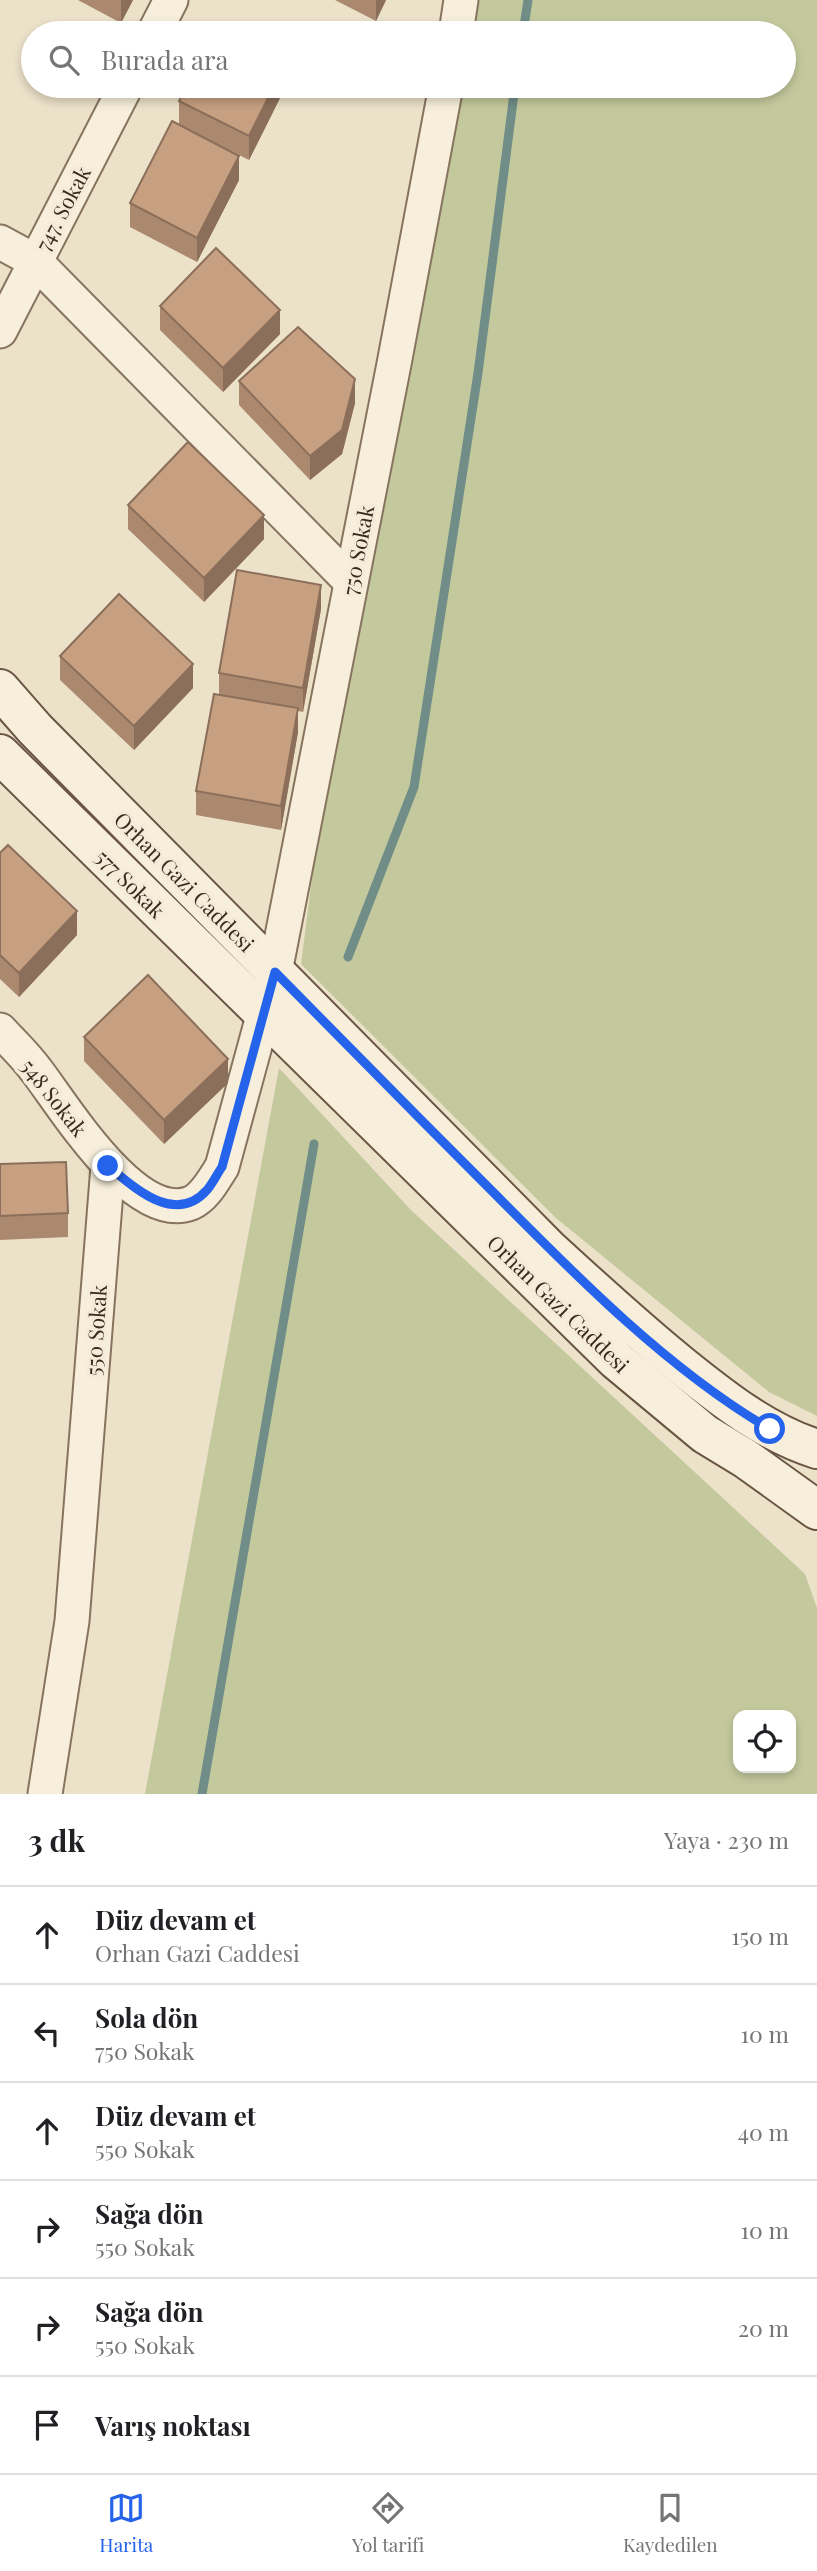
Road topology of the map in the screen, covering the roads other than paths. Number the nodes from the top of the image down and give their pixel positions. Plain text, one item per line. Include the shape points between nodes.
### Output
1 (171, 0) edge
2 (461, 0) edge
3 (160, 21) edge
4 (458, 21) edge
5 (120, 98) edge
6 (444, 98) edge
7 (0, 242) edge
8 (35, 261) junction
9 (0, 331) edge
10 (350, 582) junction
11 (0, 689) edge
12 (0, 754) edge
13 (275, 972) junction
14 (262, 1013) junction
15 (0, 1030) edge
16 (108, 1166) junction
17 (817, 1449) edge
18 (817, 1510) edge
19 (45, 1794) edge

1 - 3 street
2 - 4 street
5 - 8 street, 747. Sokak
6 - 10 street, 750 Sokak
7 - 8 street
8 - 9 street, 747. Sokak
8 - 10 street
10 - 13 street, 750 Sokak
11 - 13 street, Orhan Gazi Caddesi
12 - 14 street, 577 Sokak
13 - 14 street, 750 Sokak
13 - 17 street, Orhan Gazi Caddesi via 549,1249 639,1331 748,1416
14 - 16 street via 222,1167 207,1190 192,1203 175,1205 149,1199
14 - 18 street, Orhan Gazi Caddesi via 616,1360 705,1434
15 - 16 street, 548 Sokak
16 - 19 street, 550 Sokak via 72,1621

